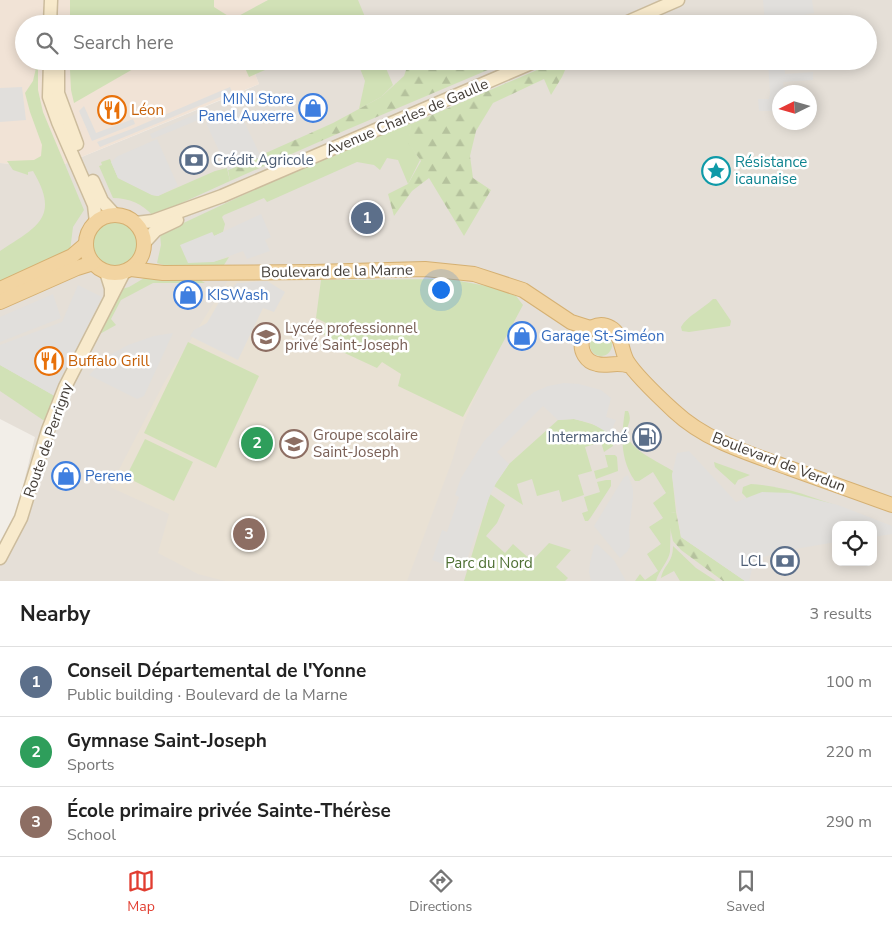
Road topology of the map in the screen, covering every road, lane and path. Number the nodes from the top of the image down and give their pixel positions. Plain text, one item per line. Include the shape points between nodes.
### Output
1 (51, 0) edge
2 (59, 0) edge
3 (678, 0) edge
4 (50, 15) edge
5 (58, 15) edge
6 (644, 15) edge
7 (50, 70) edge
8 (58, 70) edge
9 (515, 70) edge
10 (222, 196) junction
11 (114, 214) junction
12 (96, 222) junction
13 (136, 223) junction
14 (86, 244) junction
15 (144, 249) junction
16 (94, 263) junction
17 (128, 270) junction
18 (151, 270) junction
19 (106, 272) junction
20 (0, 290) edge
21 (111, 296) junction
22 (0, 302) edge
23 (586, 334) junction
24 (621, 345) junction
25 (609, 363) junction
26 (630, 366) junction
27 (892, 506) edge
28 (0, 558) edge

1 - 4 street
2 - 5 street
3 - 6 street
7 - 12 street via 49,97 94,204
8 - 11 street via 58,93 66,118 102,201
9 - 10 street, Avenue Charles de Gaulle
10 - 13 street, Avenue Charles de Gaulle via 153,221
10 - 15 street, Avenue Charles de Gaulle via 156,230
11 - 12 main road
11 - 13 main road
12 - 14 main road
13 - 15 main road via 144,235
14 - 16 main road
14 - 20 main road via 72,256
15 - 17 main road via 138,263
15 - 18 main road
16 - 19 main road
16 - 22 main road
17 - 18 main road, Boulevard de la Marne
17 - 19 main road
17 - 21 street, Route de Perrigny
18 - 23 main road, Boulevard de la Marne via 163,273 425,269 474,274 523,290
19 - 21 street
21 - 28 street, Route de Perrigny via 62,393 21,518
23 - 24 main road via 597,325 610,327 620,338
23 - 25 main road via 582,350 585,356 590,362
24 - 25 main road via 619,354
24 - 26 main road
25 - 26 main road
26 - 27 main road, Boulevard de Verdun via 674,411 714,439

